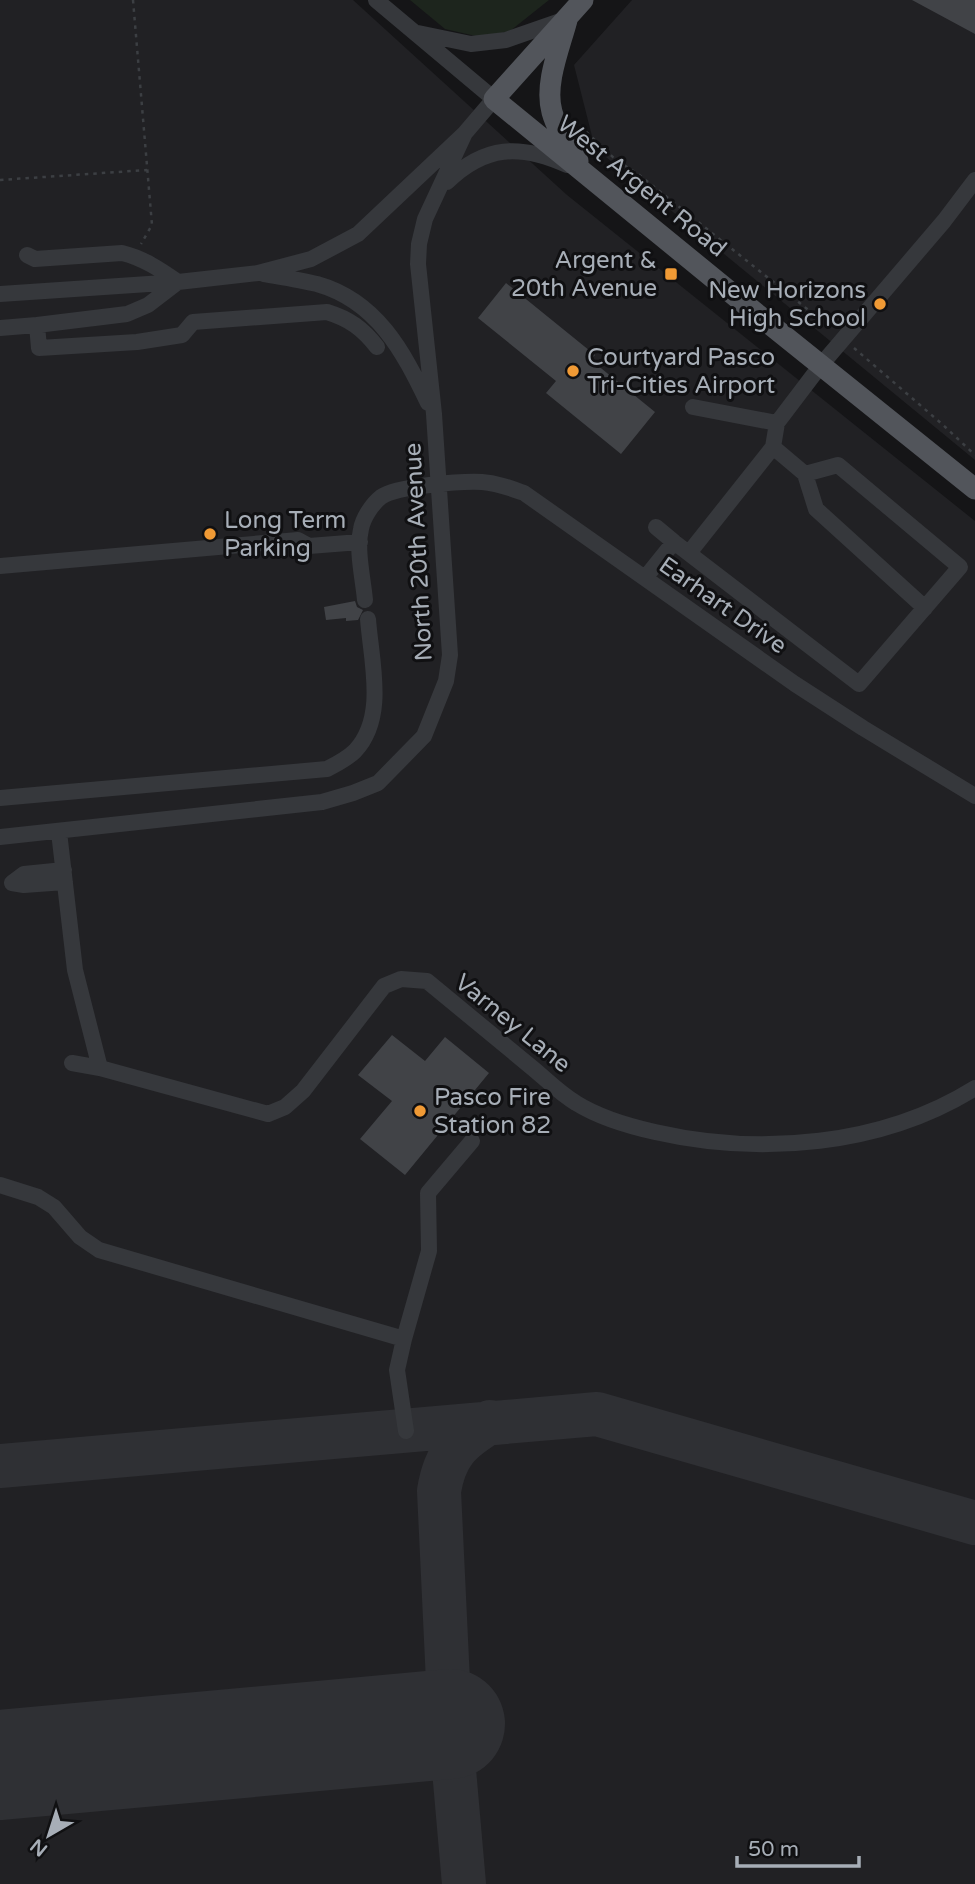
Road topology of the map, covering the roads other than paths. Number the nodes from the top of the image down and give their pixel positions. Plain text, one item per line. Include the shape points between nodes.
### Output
1 (376, 0) edge
2 (583, 0) edge
3 (568, 18) junction
4 (415, 32) junction
5 (494, 99) junction
6 (465, 133) junction
7 (584, 172) junction
8 (975, 180) edge
9 (440, 188) junction
10 (27, 255) dead end
11 (258, 273) junction
12 (178, 282) junction
13 (0, 294) edge
14 (37, 325) junction
15 (0, 328) edge
16 (377, 347) dead end
17 (821, 365) junction
18 (693, 407) dead end
19 (434, 414) junction
20 (777, 423) junction
21 (773, 447) junction
22 (805, 474) junction
23 (438, 485) junction
24 (975, 489) edge
25 (656, 527) dead end
26 (360, 542) junction
27 (674, 542) junction
28 (689, 553) junction
29 (0, 566) edge
30 (645, 578) junction
31 (365, 600) dead end
32 (925, 608) junction
33 (368, 619) dead end
34 (975, 796) edge
35 (0, 798) edge
36 (59, 832) junction
37 (0, 836) edge
38 (72, 1063) dead end
39 (100, 1068) junction
40 (975, 1088) edge
41 (472, 1140) dead end
42 (0, 1185) edge
43 (404, 1339) junction
44 (406, 1431) dead end

1 - 4 street, West Argent Road
2 - 3 main road
3 - 4 street via 506,40 471,44
3 - 5 main road
3 - 7 main road via 550,103
4 - 5 street, West Argent Road
5 - 6 street, North 20th Avenue
5 - 7 main road, West Argent Road
6 - 9 street, North 20th Avenue
6 - 11 street, North 20th Avenue via 358,234 312,259
7 - 9 street via 549,157 502,152 478,158
7 - 17 main road, West Argent Road
8 - 17 street
9 - 19 street, North 20th Avenue via 425,219 418,264
10 - 12 street via 34,259 122,253 159,268
11 - 12 street, North 20th Avenue
11 - 19 street via 317,284 357,302 393,338
12 - 13 street, North 20th Avenue
12 - 14 street via 148,305 127,313
14 - 15 street
14 - 16 street via 39,348 182,335 193,322 327,312 364,330
17 - 20 street
17 - 24 main road, West Argent Road
18 - 20 street
19 - 23 street, North 20th Avenue
20 - 21 street
21 - 22 street
21 - 28 street
22 - 32 street via 816,509
22 - 32 street via 838,465 960,567
23 - 26 street, Earhart Drive via 381,497 365,517
23 - 30 street, Earhart Drive via 480,482 524,493
23 - 36 street, North 20th Avenue via 450,655 446,681 424,736 379,783 322,802
25 - 27 street
26 - 29 street via 309,546 298,540
26 - 31 street
27 - 28 street
27 - 30 street
28 - 32 street via 859,684
30 - 34 street, Earhart Drive via 795,684
33 - 35 street via 373,716 355,751 345,760 318,771
36 - 37 street, North 20th Avenue
36 - 39 street via 75,970
38 - 39 street, Varney Lane
39 - 40 street, Varney Lane via 268,1114 303,1091 383,986 401,978 427,981 576,1103 622,1125 702,1142 742,1145 835,1138 885,1128
41 - 43 street via 428,1194 429,1251
42 - 43 street via 54,1207 80,1237 99,1250
43 - 44 street via 397,1370

